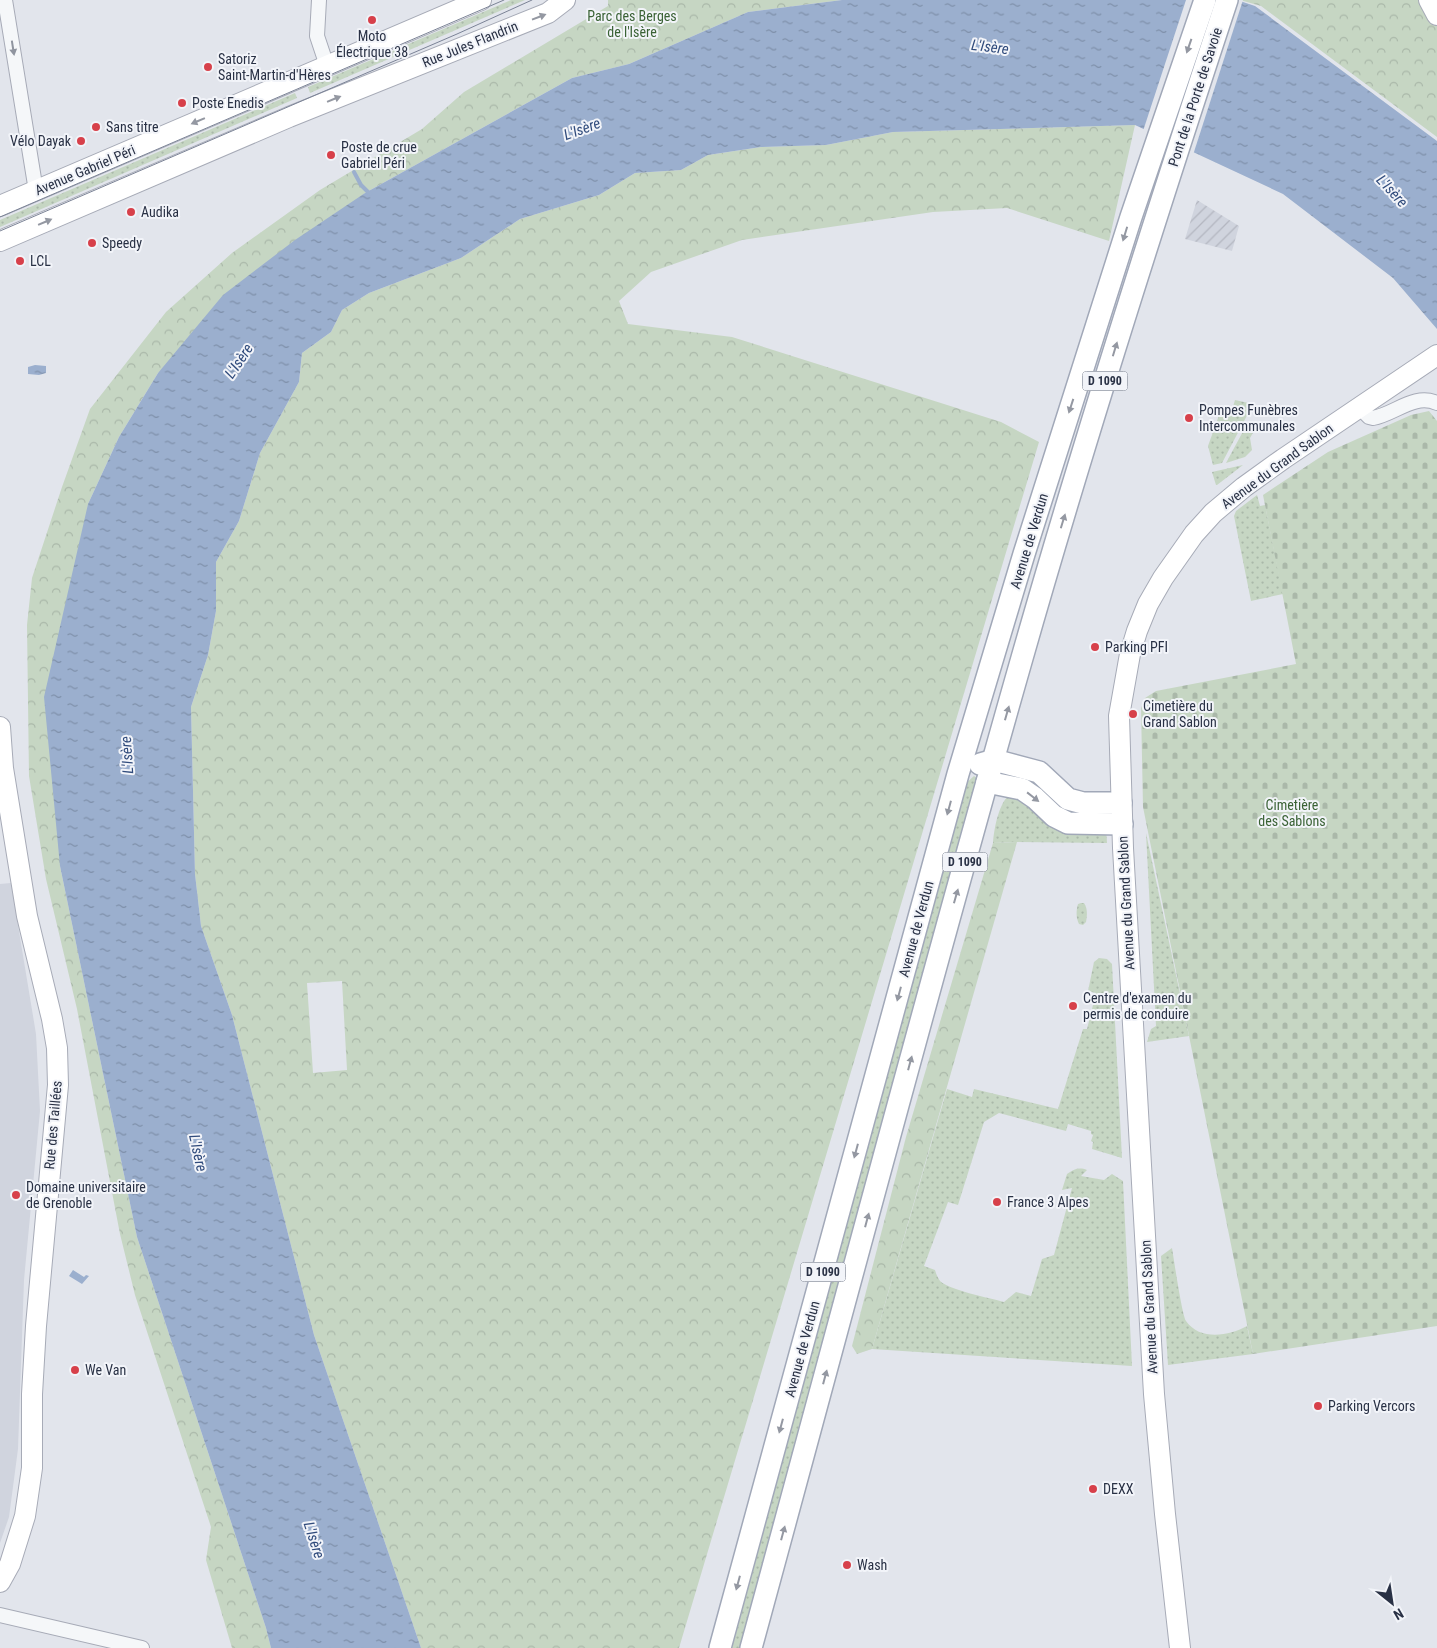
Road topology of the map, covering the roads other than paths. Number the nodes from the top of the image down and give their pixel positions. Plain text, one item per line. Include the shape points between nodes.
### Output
1 (5, 0) edge
2 (320, 0) edge
3 (481, 0) edge
4 (565, 0) edge
5 (1205, 0) edge
6 (1227, 0) edge
7 (1429, 0) edge
8 (1437, 15) edge
9 (327, 66) junction
10 (1141, 188) joint
11 (36, 190) junction
12 (1163, 194) joint
13 (0, 206) edge
14 (0, 241) edge
15 (1437, 355) edge
16 (1437, 403) edge
17 (1360, 408) junction
18 (1013, 594) junction
19 (0, 727) edge
20 (987, 768) junction
21 (958, 774) junction
22 (1121, 803) junction
23 (1122, 824) junction
24 (0, 1582) edge
25 (0, 1615) edge
26 (142, 1648) edge
27 (720, 1648) edge
28 (752, 1648) edge
29 (1180, 1648) edge

1 -> 11 street
2 - 9 street via 317,36
3 - 9 street
14 -> 4 street, Rue Jules Flandrin via 289,117 548,14
5 -> 10 main road, Pont de la Porte de Savoie / D 1090
6 - 12 main road, Pont de la Porte de Savoie / D 1090
7 - 8 street
9 -> 11 street, Avenue Gabriel Péri
10 -> 18 main road, Avenue de Verdun / D 1090
11 - 13 street, Avenue Gabriel Péri
20 -> 12 main road, Avenue de Verdun / D 1090
15 - 17 street, Avenue du Grand Sablon
16 - 17 street via 1428,399 1415,401 1373,418
17 - 22 street, Avenue du Grand Sablon via 1278,462 1224,503 1194,534 1163,578 1148,604 1130,654 1119,716
18 - 20 main road via 1004,660 982,748
18 - 21 main road, Avenue de Verdun / D 1090
19 - 24 street, Rue des Taillées via 3,768 27,916 58,1048 58,1085 36,1326 32,1468 25,1516 10,1564
20 - 21 main road
20 - 22 main road via 1024,767 1039,772 1068,798 1083,803
20 -> 23 main road via 1068,823
28 -> 20 main road, Avenue de Verdun / D 1090
21 -> 27 main road, Avenue de Verdun / D 1090
22 - 23 street, Avenue du Grand Sablon
23 - 29 street, Avenue du Grand Sablon via 1154,1394
25 - 26 street

